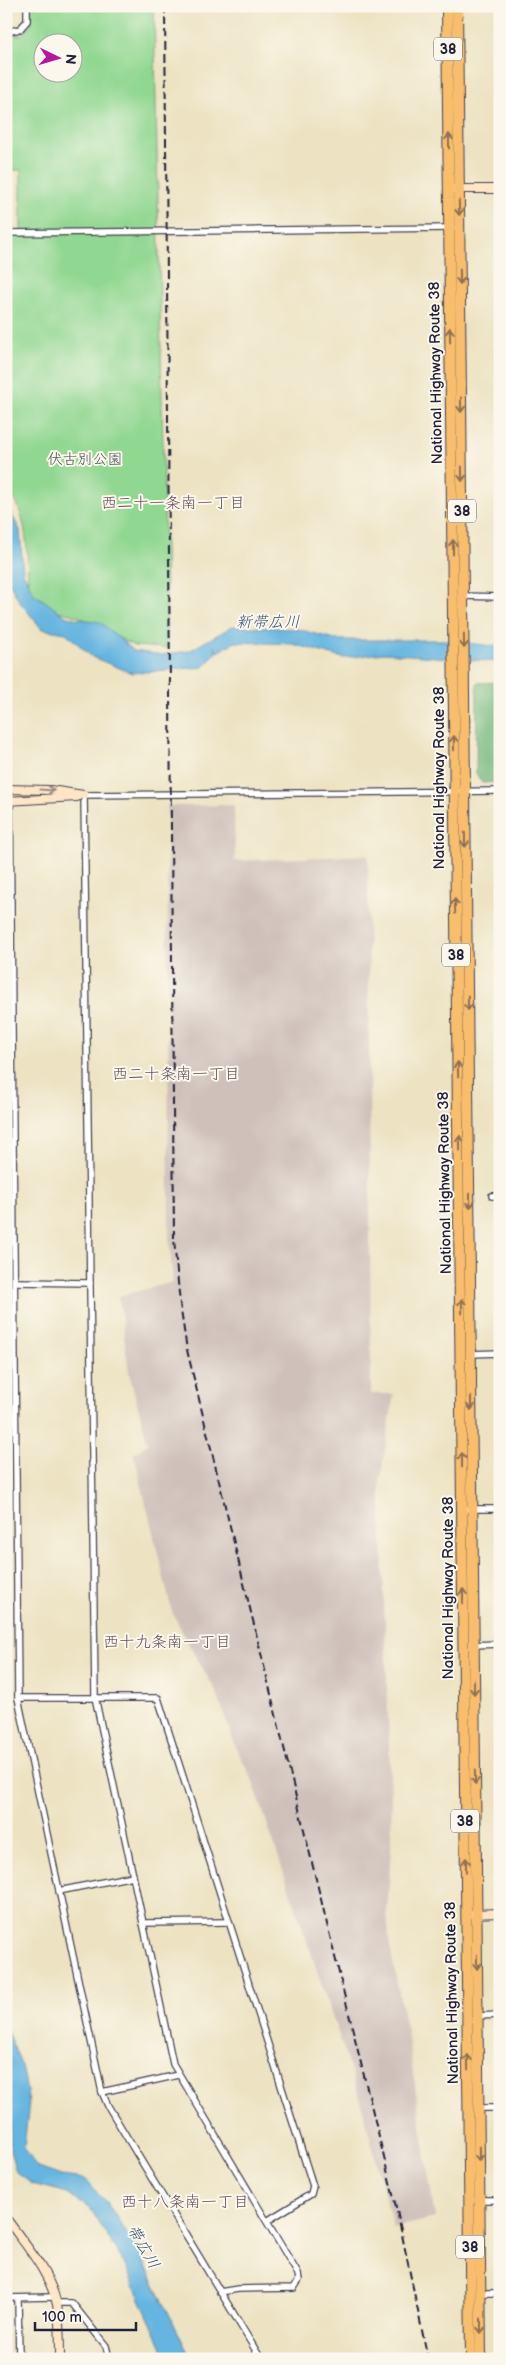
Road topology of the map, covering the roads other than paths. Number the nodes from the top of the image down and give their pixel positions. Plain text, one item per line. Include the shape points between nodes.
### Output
1 (27, 6) edge
2 (447, 6) edge
3 (457, 6) edge
4 (6, 32) edge
5 (454, 189) junction
6 (500, 189) edge
7 (454, 228) junction
8 (6, 233) edge
9 (458, 596) junction
10 (500, 597) edge
11 (8, 789) edge
12 (500, 791) edge
13 (460, 792) junction
14 (84, 795) junction
15 (8, 801) edge
16 (492, 1196) dead end
17 (500, 1196) edge
18 (15, 1282) junction
19 (90, 1283) junction
20 (500, 1353) edge
21 (466, 1354) junction
22 (500, 1508) edge
23 (467, 1509) junction
24 (500, 1644) edge
25 (469, 1645) junction
26 (95, 1697) junction
27 (18, 1698) junction
28 (133, 1876) junction
29 (59, 1892) junction
30 (500, 1913) edge
31 (471, 1914) junction
32 (229, 1922) junction
33 (143, 1923) junction
34 (500, 2015) edge
35 (472, 2016) junction
36 (178, 2075) junction
37 (102, 2092) junction
38 (474, 2108) junction
39 (500, 2108) edge
40 (475, 2200) junction
41 (500, 2200) edge
42 (6, 2218) edge
43 (267, 2222) junction
44 (220, 2292) junction
45 (500, 2293) edge
46 (475, 2294) junction
47 (6, 2298) edge
48 (18, 2298) junction
49 (55, 2300) junction
50 (19, 2359) edge
51 (60, 2359) edge
52 (109, 2359) edge
53 (261, 2359) edge
54 (471, 2359) edge
55 (481, 2359) edge

1 - 4 street via 27,21 20,29
5 -> 2 highway, National Highway Route 38 / 38
3 - 5 highway, National Highway Route 38 / 38
5 - 6 street
5 - 7 highway, National Highway Route 38 / 38
7 - 8 street
7 - 9 highway, National Highway Route 38 / 38
9 - 10 street
9 - 13 highway, National Highway Route 38 / 38
11 -> 14 street
11 - 15 street
12 - 13 street
13 - 14 street
13 - 21 highway, National Highway Route 38 / 38
14 - 15 street via 66,799
14 - 19 street
15 - 18 street
16 - 17 street
18 - 19 street
18 - 27 street
19 - 26 street
20 - 21 street
21 - 23 highway, National Highway Route 38 / 38
22 - 23 street
23 - 25 highway, National Highway Route 38 / 38
24 - 25 street
25 - 31 highway, National Highway Route 38 / 38
26 - 27 street
26 - 28 street
26 - 32 street via 158,1698
27 - 29 street
28 - 29 street
28 - 33 street
29 - 37 street
30 - 31 street
31 - 35 highway, National Highway Route 38 / 38
32 - 33 street
32 - 43 street via 313,2186 311,2194
33 - 36 street
34 - 35 street
35 - 38 highway, National Highway Route 38 / 38
36 - 37 street
36 - 43 street
37 - 44 street
38 - 39 street
38 - 40 highway, National Highway Route 38 / 38
40 - 41 street
40 - 46 highway, National Highway Route 38 / 38
42 - 49 street via 45,2273
43 - 44 street via 298,2274 297,2285 294,2288
44 - 53 street
45 - 46 street
46 - 54 highway, National Highway Route 38 / 38
46 -> 55 highway, National Highway Route 38 / 38
47 - 48 street
48 - 49 street
48 - 50 street
49 - 51 street via 60,2326
49 - 52 street via 72,2303 106,2346

